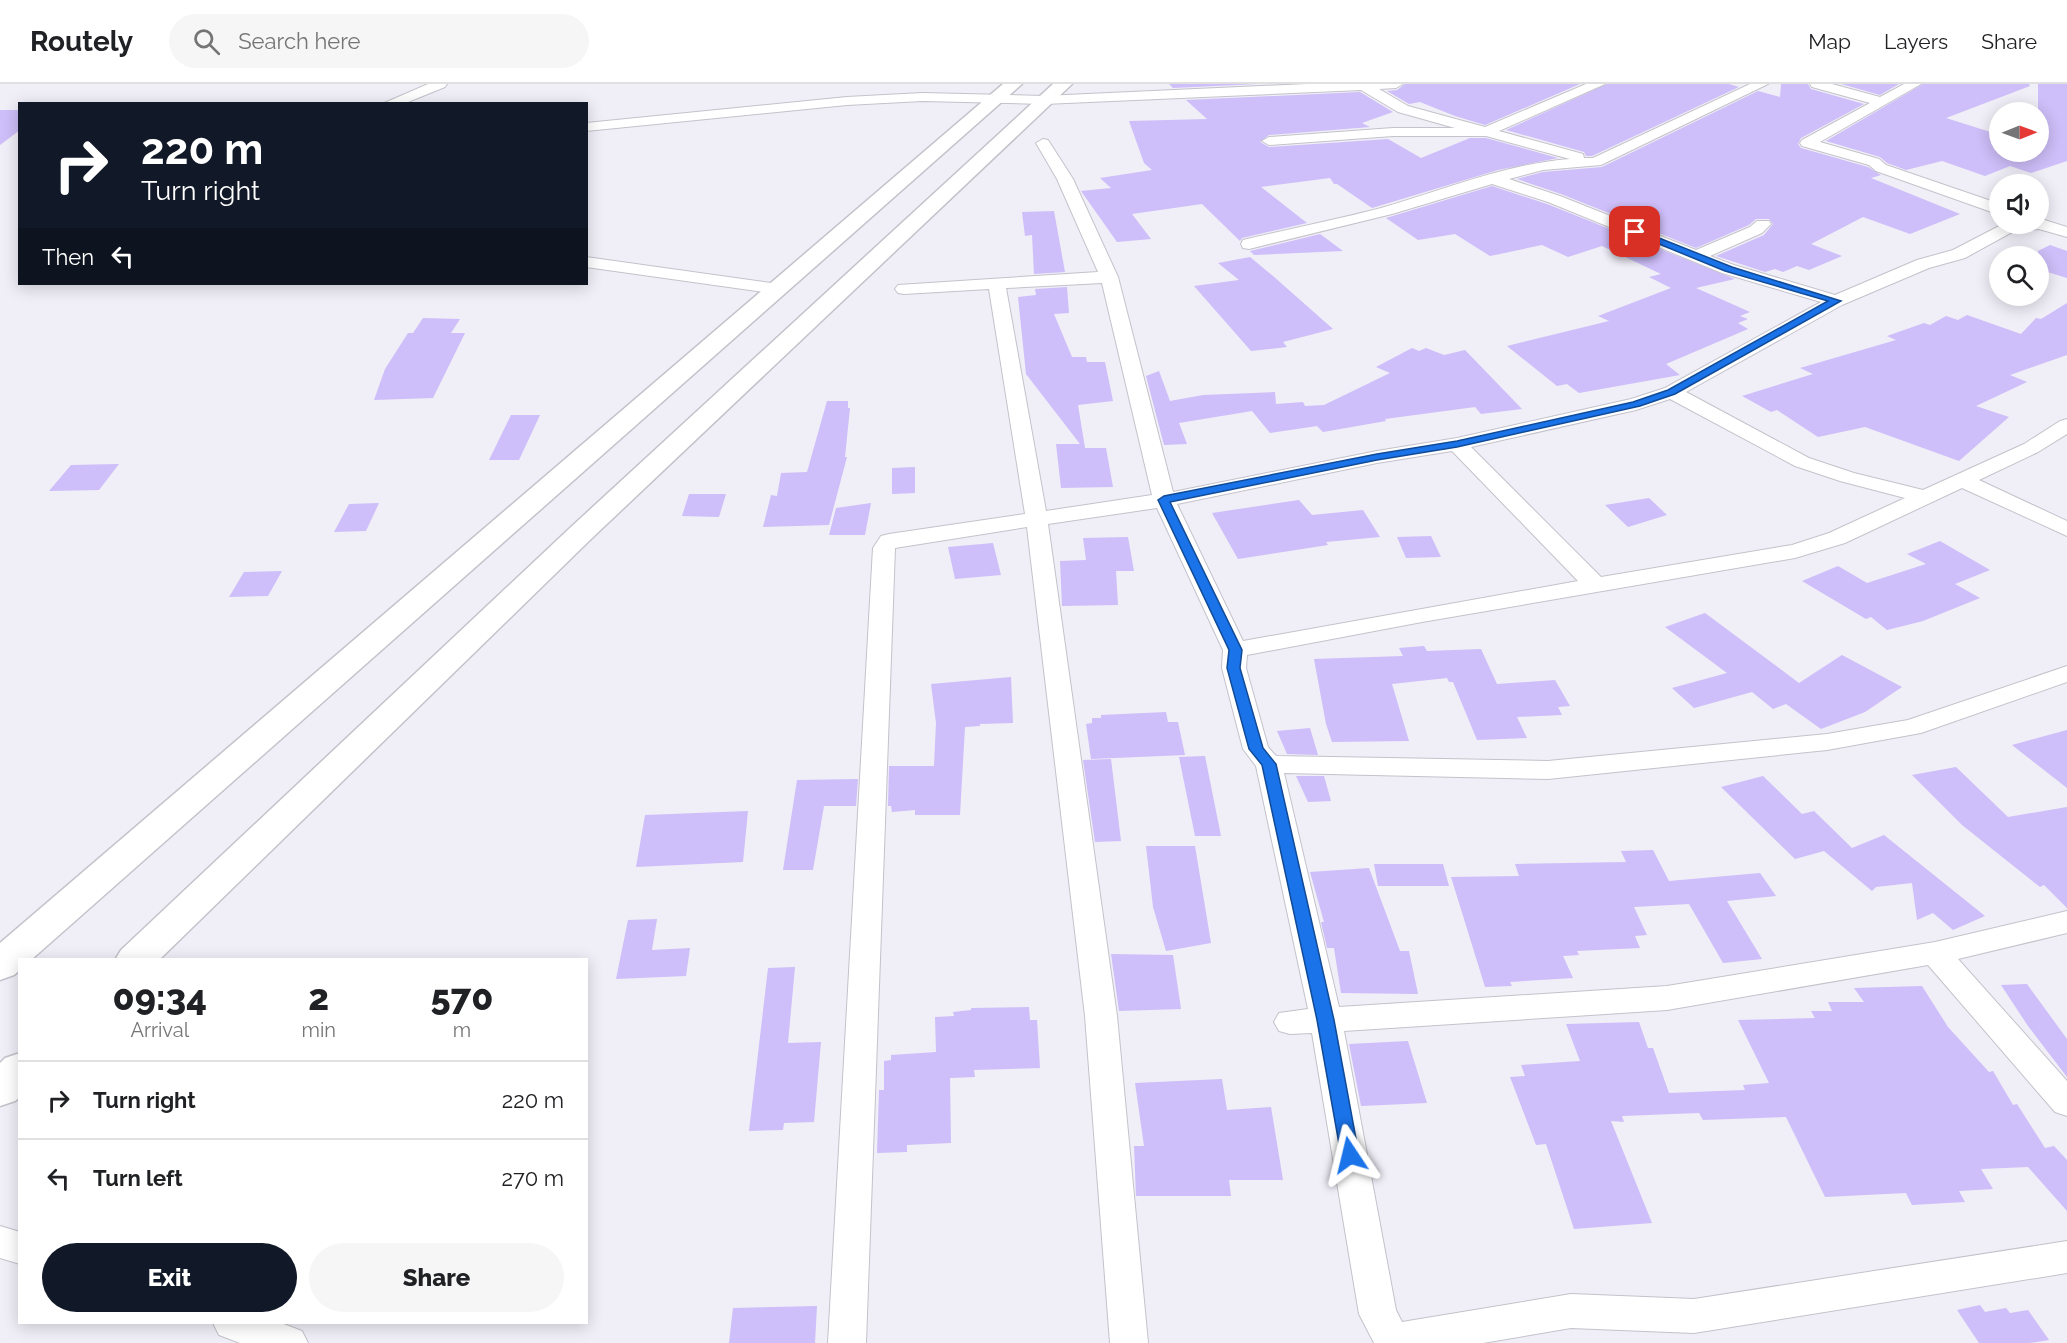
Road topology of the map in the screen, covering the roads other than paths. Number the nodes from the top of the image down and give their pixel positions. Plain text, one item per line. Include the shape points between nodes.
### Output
1 (440, 84) edge
2 (1396, 84) edge
3 (1598, 84) edge
4 (1761, 84) edge
5 (1817, 84) edge
6 (1914, 84) edge
7 (1307, 85) edge
8 (1363, 85) edge
9 (1004, 91) edge
10 (1053, 92) edge
11 (394, 102) edge
12 (1882, 102) junction
13 (588, 127) edge
14 (1485, 132) junction
15 (1269, 141) dead end
16 (1043, 143) dead end
17 (1596, 162) junction
18 (1492, 178) junction
19 (1989, 206) edge
20 (1763, 224) dead end
21 (2049, 226) edge
22 (2067, 232) edge
23 (1995, 234) edge
24 (1249, 244) dead end
25 (1696, 256) junction
26 (588, 262) edge
27 (1109, 277) junction
28 (997, 284) junction
29 (778, 289) junction
30 (904, 290) dead end
31 (1836, 301) junction
32 (1672, 392) junction
33 (2067, 425) edge
34 (1457, 444) junction
35 (1961, 480) junction
36 (1925, 497) junction
37 (1164, 500) junction
38 (1037, 520) junction
39 (2067, 529) edge
40 (1596, 586) junction
41 (1235, 650) junction
42 (2067, 674) edge
43 (1269, 764) junction
44 (2067, 922) edge
45 (1935, 953) junction
46 (137, 958) edge
47 (0, 965) edge
48 (1326, 1020) junction
49 (1290, 1022) dead end
50 (18, 1072) edge
51 (0, 1089) edge
52 (2067, 1103) edge
53 (0, 1242) edge
54 (18, 1247) edge
55 (2067, 1257) edge
56 (235, 1324) edge
57 (1394, 1342) edge
58 (289, 1343) edge
59 (847, 1343) edge
60 (1129, 1343) edge

1 - 11 street
2 - 8 street
3 - 14 street
4 - 17 street
5 - 12 street
6 - 12 street
7 - 8 street
7 - 10 street
8 - 14 street via 1403,108
9 - 10 street
9 - 13 street via 847,100
9 - 29 street
10 - 46 street via 581,533
12 - 19 street via 1807,143 1874,162 1881,168
14 - 15 street via 1393,132
14 - 17 street
16 - 27 street via 1065,178
17 - 18 street via 1543,166
18 - 24 street via 1386,211
18 - 25 street
20 - 25 street
21 - 22 street
23 - 31 street via 1959,254 1923,264
25 - 31 street
26 - 29 street
27 - 28 street
27 - 37 street
28 - 30 street
28 - 38 street
29 - 47 street
31 - 32 street
32 - 34 street via 1636,404
32 - 36 street via 1802,462
33 - 35 street via 2031,448
34 - 37 street
34 - 40 street
35 - 36 street
35 - 39 street
36 - 40 street via 1837,538 1795,551
37 - 38 street
37 - 41 street
38 - 59 street via 889,541 884,549
38 - 60 street via 1101,1016
40 - 41 street
41 - 43 street via 1234,668 1256,749
42 - 43 street via 1912,727 1805,745 1548,770
43 - 48 street
44 - 45 street
45 - 48 street via 1667,998
45 - 52 street
48 - 49 street
48 - 57 street via 1378,1314
50 - 51 street
53 - 54 street
55 - 57 street via 1694,1316 1571,1311
56 - 58 street

